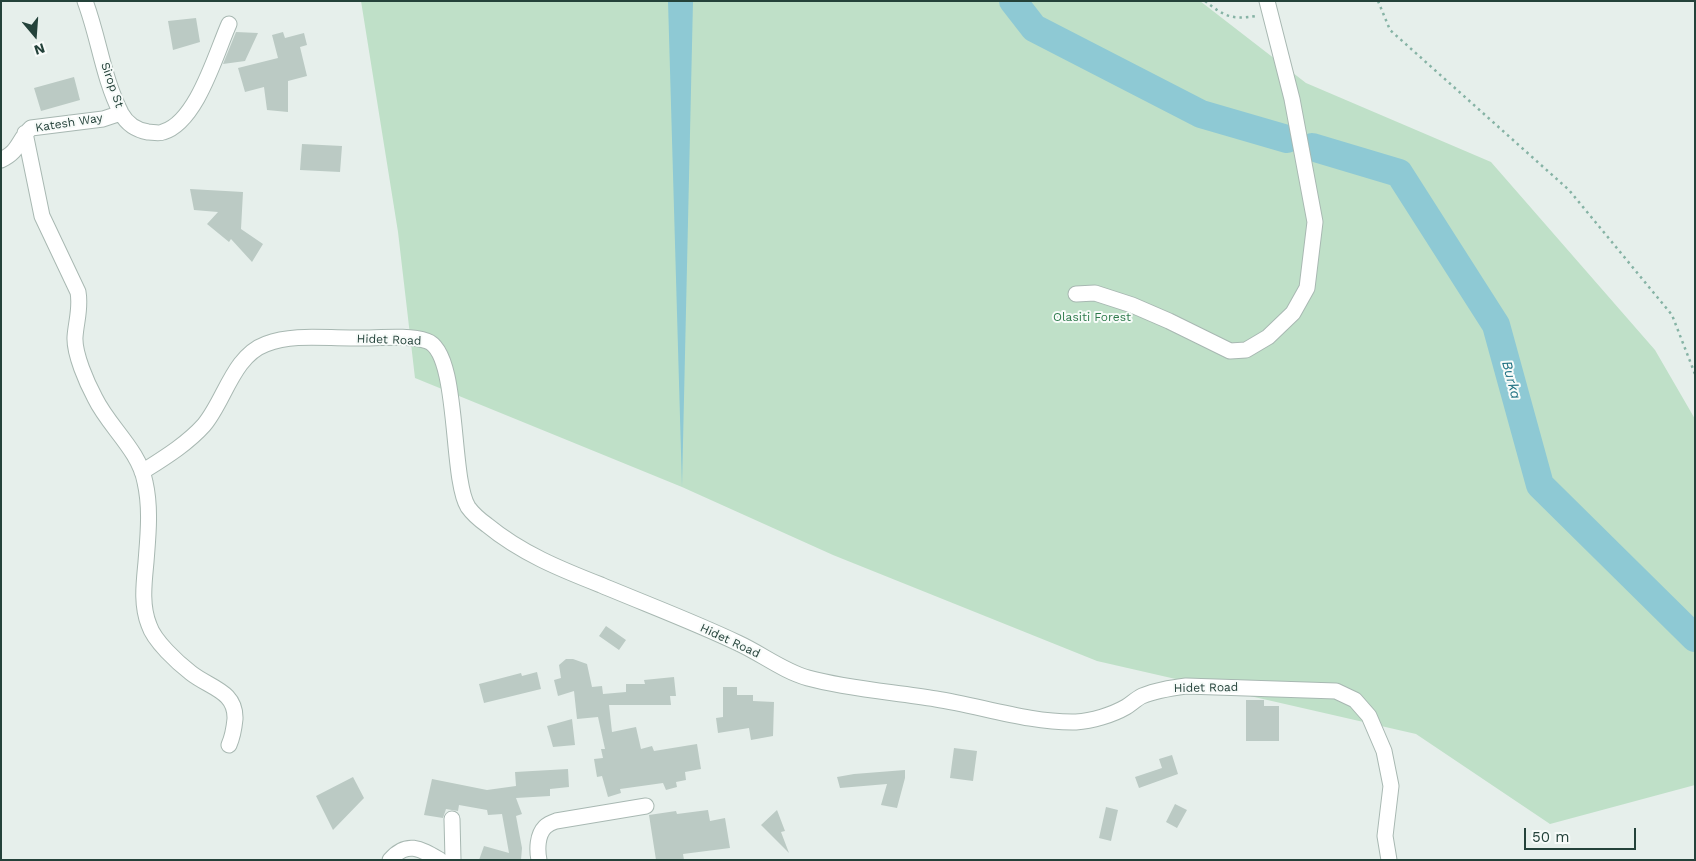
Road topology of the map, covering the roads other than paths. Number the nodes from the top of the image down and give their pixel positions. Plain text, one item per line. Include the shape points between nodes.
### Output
1 (85, 1) edge
2 (1269, 7) edge
3 (229, 24) dead end
4 (121, 113) junction
5 (25, 134) junction
6 (1, 160) edge
7 (1076, 294) dead end
8 (142, 472) junction
9 (229, 745) dead end
10 (646, 806) dead end
11 (452, 819) dead end
12 (390, 860) edge
13 (440, 860) edge
14 (453, 860) edge
15 (539, 860) edge
16 (1389, 860) edge

1 - 4 street, Sirop St
2 - 7 street via 1292,99 1314,222 1307,288 1293,313 1254,346 1230,351 1132,305 1095,293
3 - 4 street, Sirop St via 206,83 176,125 163,133 141,131 131,126
4 - 5 street, Katesh Way via 103,119 31,128
5 - 6 street, Katesh Way via 12,154
5 - 8 street via 42,216 78,292 75,336 78,356 95,398
8 - 9 street via 147,493 148,536 143,592 146,618 155,636 192,674 230,698 235,710 234,734
8 - 16 street, Hidet Road via 199,430 213,414 247,356 266,344 294,338 404,338 431,342 437,347 443,364 467,505 478,518 521,550 739,643 807,678 882,692 1052,721 1081,722 1123,709 1154,692 1186,686 1336,691 1355,700 1369,716 1384,751 1391,786 1385,836
10 - 15 street via 556,820 545,827 540,836
11 - 14 street
12 - 13 street via 411,847

